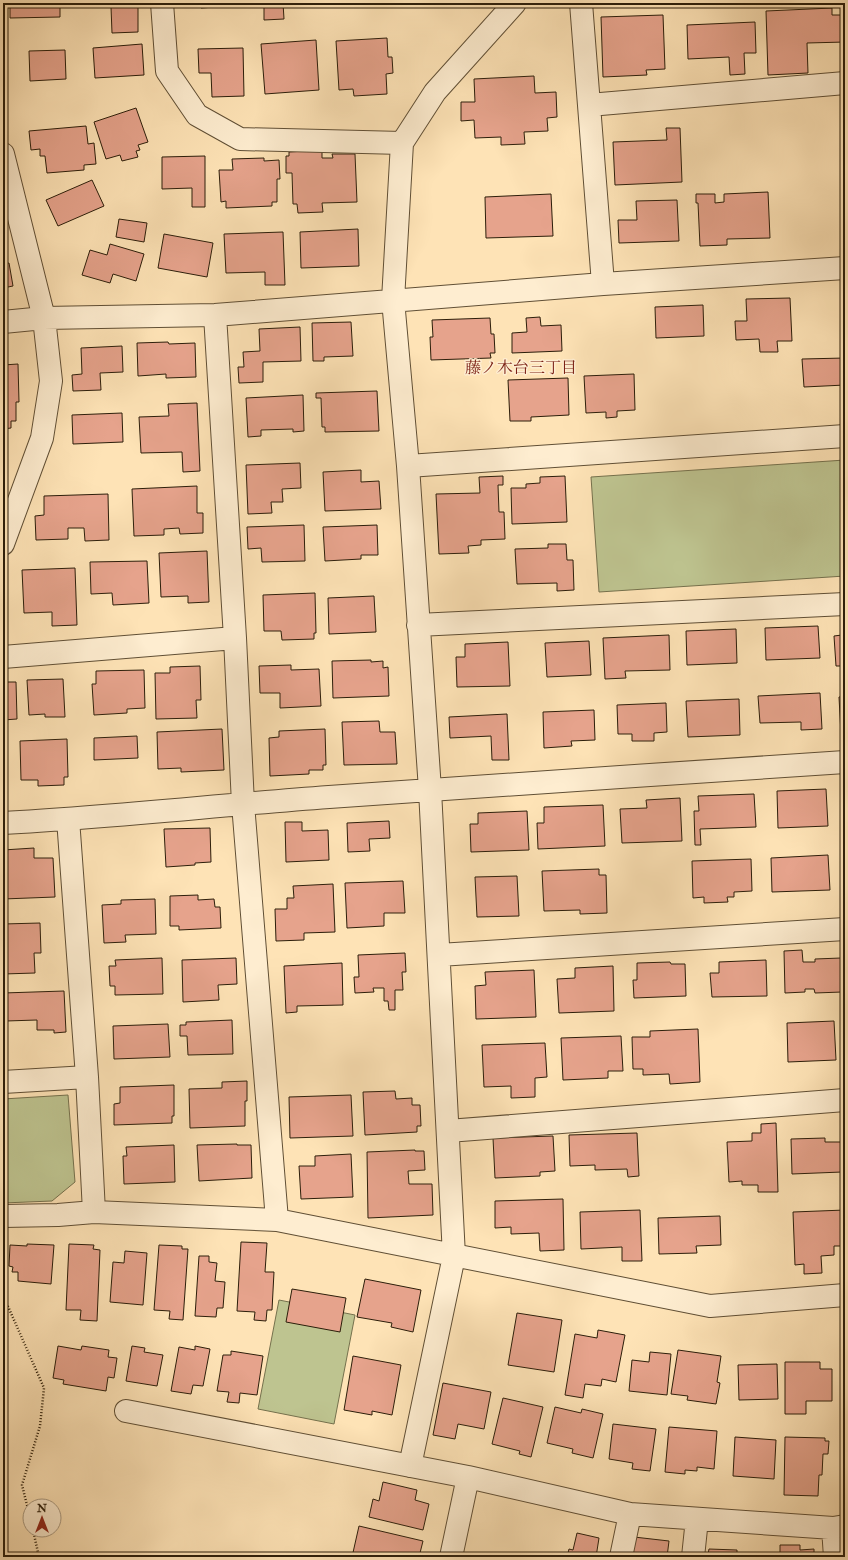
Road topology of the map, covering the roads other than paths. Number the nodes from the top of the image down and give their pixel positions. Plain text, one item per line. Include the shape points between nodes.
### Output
1 (162, 3) edge
2 (515, 3) edge
3 (582, 3) edge
4 (845, 83) edge
5 (589, 105) junction
6 (402, 143) junction
7 (3, 154) edge
8 (845, 268) edge
9 (603, 284) junction
10 (393, 300) junction
11 (215, 315) junction
12 (44, 318) junction
13 (3, 322) edge
14 (845, 436) edge
15 (408, 466) junction
16 (12, 497) edge
17 (3, 544) edge
18 (845, 604) edge
19 (418, 625) junction
20 (235, 638) junction
21 (3, 657) edge
22 (845, 762) edge
23 (430, 790) junction
24 (243, 804) junction
25 (68, 819) junction
26 (3, 822) edge
27 (845, 929) edge
28 (439, 955) junction
29 (87, 1077) junction
30 (3, 1082) edge
31 (845, 1100) edge
32 (448, 1131) junction
33 (94, 1212) junction
34 (3, 1216) edge
35 (276, 1220) junction
36 (454, 1256) junction
37 (845, 1294) edge
38 (126, 1411) dead end
39 (410, 1466) junction
40 (468, 1477) junction
41 (630, 1514) junction
42 (697, 1519) junction
43 (839, 1527) edge
44 (451, 1557) edge
45 (621, 1557) edge
46 (693, 1557) edge
47 (835, 1557) edge

1 - 6 street via 167,71 196,115 240,139
2 - 6 street via 435,92
3 - 5 street
4 - 5 street
5 - 9 street
6 - 10 street
7 - 12 street
8 - 9 street
9 - 10 street
10 - 11 street
10 - 15 street
11 - 12 street
11 - 20 street
12 - 13 street
12 - 16 street via 51,381 42,438
14 - 15 street
15 - 19 street
16 - 17 street
18 - 19 street
19 - 23 street
20 - 21 street
20 - 24 street
22 - 23 street
23 - 24 street
23 - 28 street
24 - 25 street
24 - 35 street
25 - 26 street
25 - 29 street
27 - 28 street
28 - 32 street
29 - 30 street
29 - 33 street
31 - 32 street
32 - 36 street
33 - 34 street via 58,1216
33 - 35 street
35 - 36 street
36 - 37 street via 710,1306
36 - 39 street
38 - 39 street
39 - 40 street
40 - 41 street
40 - 44 street
41 - 42 street
41 - 45 street
42 - 43 street
42 - 46 street
43 - 47 street

